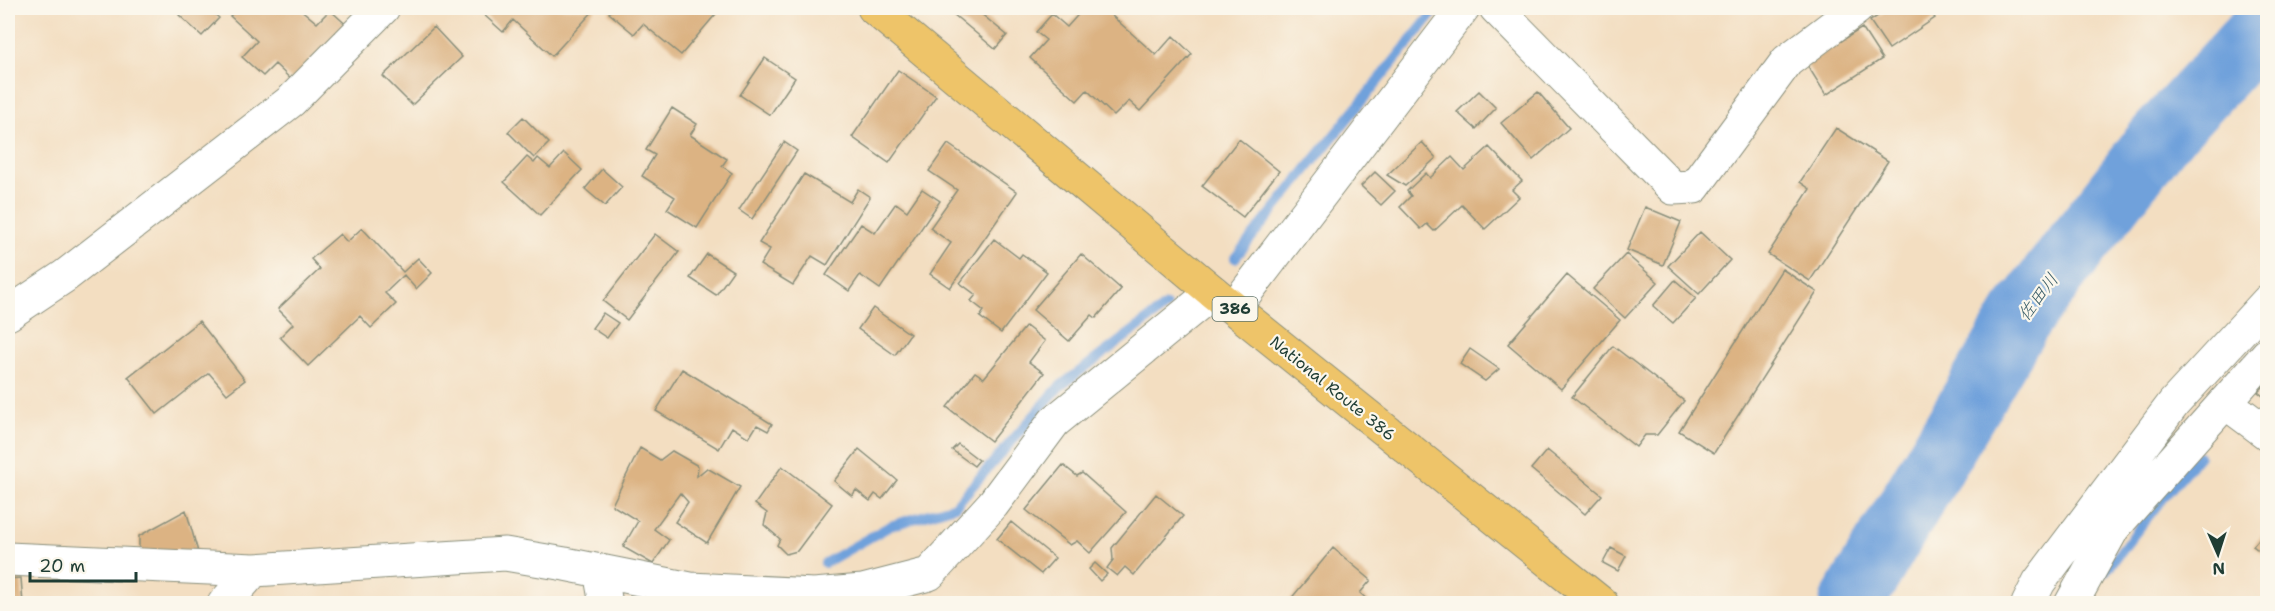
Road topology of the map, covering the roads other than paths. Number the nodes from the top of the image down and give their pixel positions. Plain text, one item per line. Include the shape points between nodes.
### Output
1 (382, 8) edge
2 (874, 8) edge
3 (1463, 8) edge
4 (1496, 8) edge
5 (1857, 8) edge
6 (1224, 300) junction
7 (2268, 301) edge
8 (8, 314) edge
9 (2268, 354) edge
10 (2226, 403) junction
11 (2262, 430) edge
12 (8, 559) edge
13 (254, 570) junction
14 (600, 571) junction
15 (224, 603) edge
16 (606, 603) edge
17 (1602, 603) edge
18 (2028, 603) edge
19 (2071, 603) edge

1 - 8 street via 291,101 65,276
2 - 6 highway, National Route 386 / 386
3 - 6 street
4 - 5 street via 1673,188 1694,187 1787,61
6 - 14 street via 1054,422 993,504 929,574 863,591 814,595 690,589
6 - 17 highway, National Route 386 / 386
7 - 18 street via 2174,403 2039,582
9 - 10 street
10 - 11 street
10 - 19 street via 2113,528
12 - 13 street
13 - 14 street via 505,554
13 - 15 street
14 - 16 street

